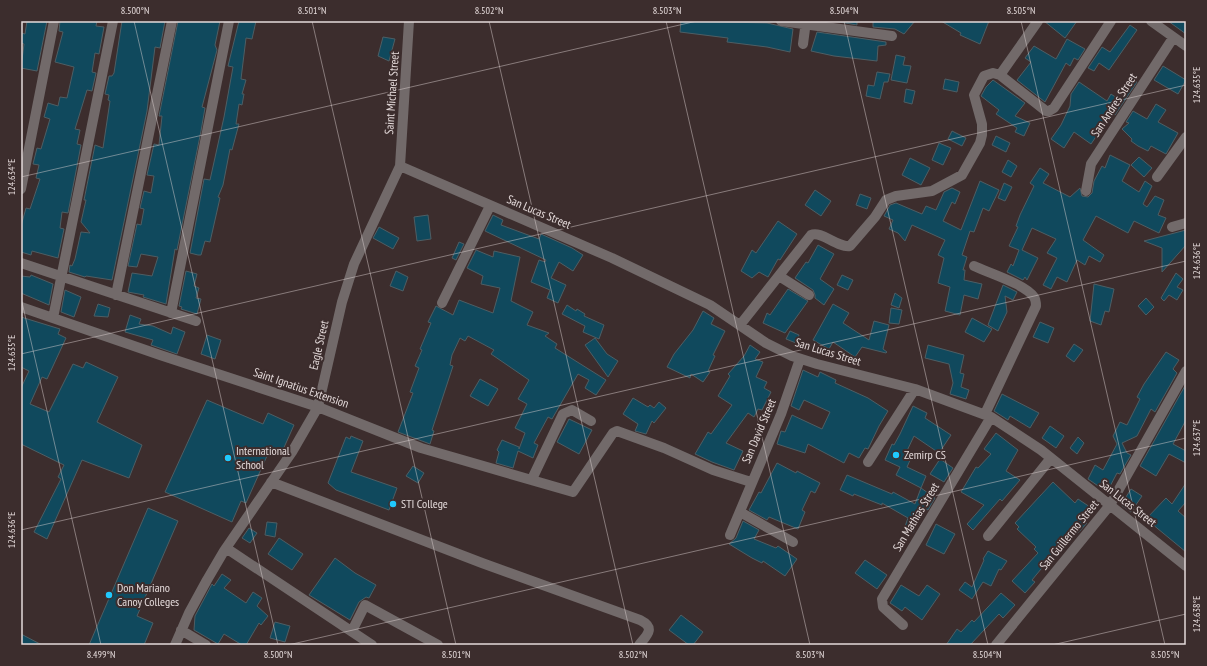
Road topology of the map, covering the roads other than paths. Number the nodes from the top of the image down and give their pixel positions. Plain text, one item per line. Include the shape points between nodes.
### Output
1 (54, 21) edge
2 (113, 21) edge
3 (172, 21) edge
4 (229, 21) edge
5 (409, 21) edge
6 (781, 21) edge
7 (1038, 21) edge
8 (1111, 21) edge
9 (806, 22) edge
10 (1155, 22) edge
11 (892, 36) dead end
12 (1173, 38) junction
13 (802, 44) dead end
14 (1186, 46) edge
15 (1000, 75) junction
16 (1186, 137) edge
17 (400, 166) junction
18 (1158, 177) dead end
19 (21, 189) edge
20 (1086, 191) dead end
21 (490, 206) junction
22 (1186, 223) edge
23 (1172, 227) dead end
24 (21, 263) edge
25 (974, 266) dead end
26 (779, 276) junction
27 (62, 277) junction
28 (116, 295) junction
29 (809, 295) dead end
30 (442, 303) dead end
31 (21, 307) edge
32 (171, 313) junction
33 (53, 318) junction
34 (196, 320) dead end
35 (740, 325) junction
36 (800, 359) junction
37 (1186, 371) edge
38 (914, 389) junction
39 (318, 407) junction
40 (988, 416) junction
41 (591, 421) dead end
42 (1051, 458) junction
43 (868, 462) dead end
44 (532, 479) junction
45 (271, 482) junction
46 (751, 482) junction
47 (1110, 505) junction
48 (740, 512) junction
49 (730, 534) dead end
50 (988, 536) dead end
51 (793, 542) dead end
52 (226, 548) junction
53 (1186, 566) edge
54 (903, 625) dead end
55 (182, 630) junction
56 (352, 632) junction
57 (175, 645) edge
58 (206, 645) edge
59 (372, 645) edge
60 (438, 645) edge
61 (639, 645) edge
62 (996, 645) edge

1 - 19 street
2 - 27 street
3 - 28 street
4 - 32 street
5 - 17 street, Saint Michael Street
6 - 9 street
7 - 15 street
8 - 15 street via 1052,110 1046,111
9 - 11 street
9 - 13 street
10 - 12 street
12 - 14 street
12 - 20 street, San Andres Street via 1091,164
15 - 26 street via 993,73 984,76 975,93 982,135 960,177 932,191 896,196 886,200 850,246 843,246 812,234
16 - 18 street
17 - 21 street, San Lucas Street
17 - 39 street, Eagle Street via 354,264 342,302
21 - 30 street
21 - 35 street, San Lucas Street via 612,258 710,305
22 - 23 street
24 - 27 street
25 - 40 street, San Mathias Street via 1026,289 1036,301
26 - 29 street
26 - 35 street
27 - 28 street
27 - 33 street
28 - 32 street
31 - 33 street, Saint Ignatius Extension
32 - 34 street
33 - 39 street, Saint Ignatius Extension
35 - 36 street, San Lucas Street via 766,343
36 - 38 street, San Lucas Street
36 - 46 street, San David Street via 781,414
37 - 47 street, San Guillermo Street
38 - 40 street, San Lucas Street
38 - 43 street
39 - 44 street, Saint Ignatius Extension via 421,448
39 - 45 street, Eagle Street
40 - 42 street, San Lucas Street via 1019,434
40 - 54 street, San Mathias Street via 882,599 883,607
41 - 44 street via 572,410 563,414
42 - 47 street, San Lucas Street
42 - 50 street
44 - 46 street, Saint Ignatius Extension via 573,492 613,433 617,431 713,470
45 - 52 street, Eagle Street
45 - 61 street via 640,620 649,629
46 - 48 street, San David Street
47 - 53 street, San Lucas Street
47 - 62 street, San Guillermo Street
48 - 49 street, San David Street
48 - 51 street
52 - 55 street, Eagle Street via 195,599
52 - 56 street
55 - 57 street, Eagle Street
55 - 58 street
56 - 59 street
56 - 60 street via 365,605

